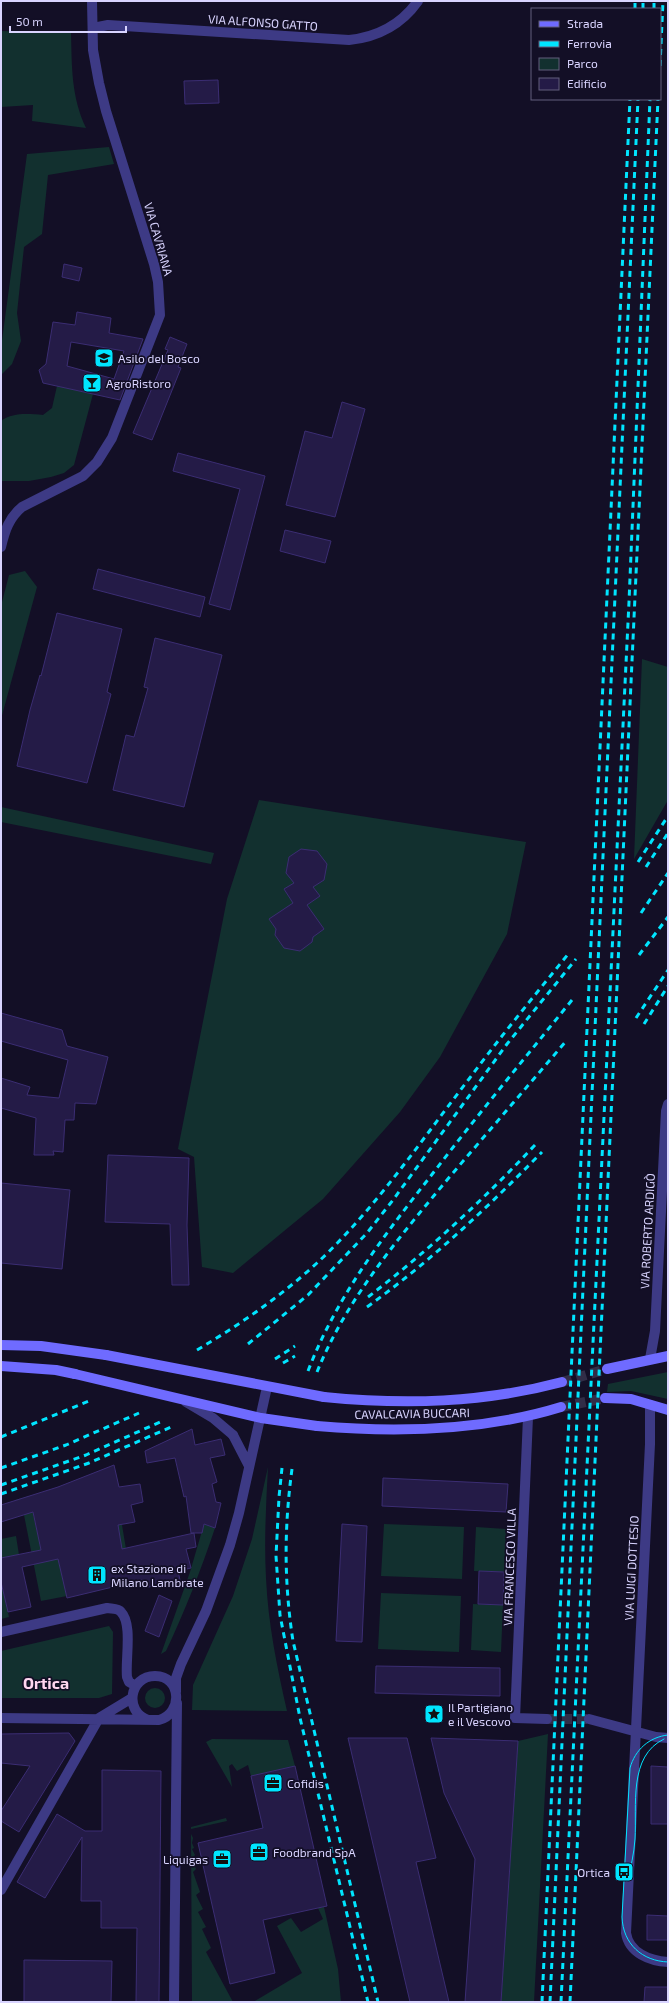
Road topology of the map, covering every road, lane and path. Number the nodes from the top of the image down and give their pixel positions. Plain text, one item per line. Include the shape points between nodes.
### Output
1 (92, 1) edge
2 (418, 1) edge
3 (93, 28) junction
4 (1, 546) edge
5 (668, 1104) edge
6 (1, 1345) edge
7 (668, 1356) edge
8 (650, 1358) junction
9 (1, 1366) edge
10 (607, 1369) tunnel mouth
11 (562, 1382) tunnel mouth
12 (267, 1387) junction
13 (179, 1398) junction
14 (605, 1398) tunnel mouth
15 (650, 1405) junction
16 (561, 1407) tunnel mouth
17 (668, 1410) edge
18 (528, 1417) junction
19 (262, 1418) junction
20 (249, 1466) junction
21 (1, 1632) edge
22 (180, 1664) junction
23 (159, 1676) junction
24 (136, 1686) junction
25 (132, 1698) junction
26 (177, 1698) junction
27 (1, 1718) edge
28 (100, 1718) junction
29 (164, 1719) junction
30 (547, 1719) tunnel mouth
31 (148, 1720) junction
32 (589, 1720) tunnel mouth
33 (176, 1726) junction
34 (636, 1733) junction
35 (668, 1738) edge
36 (1, 1890) edge
37 (668, 1962) edge
38 (174, 2002) edge

1 - 3 street, VIA CAVRIANA
2 - 3 street, VIA ALFONSO GATTO via 406,16 385,31 349,40 108,25
3 - 4 street, VIA CAVRIANA via 99,83 154,264 159,288 160,315 121,417 97,462 83,476 16,512 7,525
5 - 8 street, VIA ROBERTO ARDIGÒ via 655,1331
6 - 12 street, CAVALCAVIA BUCCARI, bridge via 41,1346 106,1355
7 - 8 street
8 - 10 street
9 - 13 street, CAVALCAVIA BUCCARI, bridge via 56,1370
11 - 12 street, CAVALCAVIA BUCCARI, bridge via 507,1395 456,1401 389,1401 324,1397
12 - 19 street
13 - 19 street, CAVALCAVIA BUCCARI, bridge
13 - 20 street, CAVALCAVIA BUCCARI, bridge via 212,1418 232,1435
14 - 15 street via 631,1399
15 - 17 street
15 - 34 street, VIA LUIGI DOTTESIO
16 - 18 street, CAVALCAVIA BUCCARI
18 - 19 street, CAVALCAVIA BUCCARI, bridge via 481,1424 412,1429 317,1426
18 - 30 street, VIA FRANCESCO VILLA via 515,1718
19 - 20 street
20 - 22 street via 239,1513 220,1576
21 - 24 street via 107,1608 116,1609 121,1611 127,1623 127,1677 129,1682
22 - 23 street
22 - 26 street via 176,1678
23 - 24 street via 146,1678
23 - 26 street via 170,1682
24 - 25 street
25 - 28 street
25 - 31 street via 136,1711
26 - 29 street via 173,1712
26 - 33 street
27 - 28 street
28 - 31 street
28 - 36 street
29 - 31 street
29 - 33 street
32 - 34 street
33 - 38 street
34 - 35 street
34 - 37 street, VIA LUIGI DOTTESIO via 627,1936 641,1955

